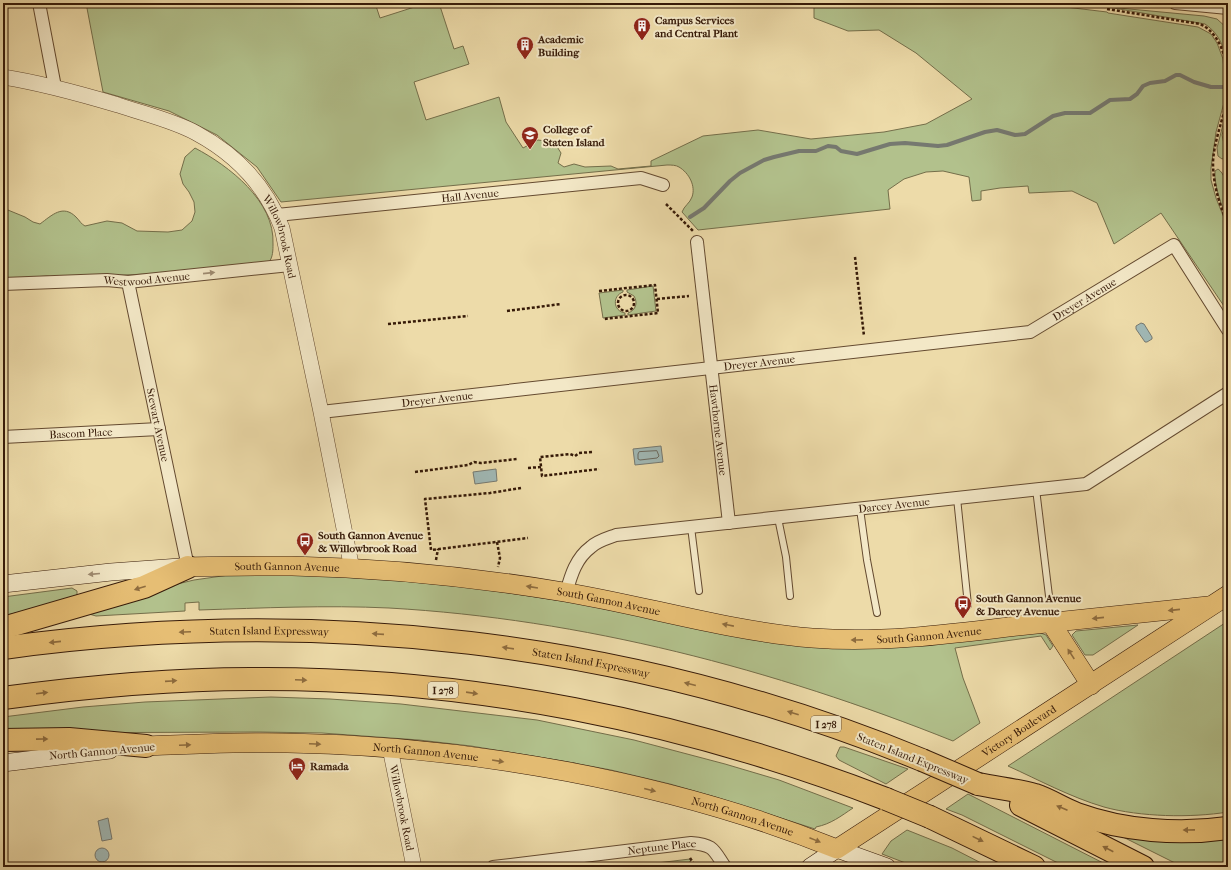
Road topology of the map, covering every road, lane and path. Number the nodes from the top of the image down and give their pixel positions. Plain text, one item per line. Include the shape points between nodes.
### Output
1 (39, 3) edge
2 (1175, 3) edge
3 (1228, 8) edge
4 (1107, 9) dead end
5 (3, 76) edge
6 (55, 87) junction
7 (663, 185) dead end
8 (666, 204) dead end
9 (277, 215) junction
10 (1228, 224) edge
11 (696, 237) joint
12 (855, 257) dead end
13 (290, 265) junction
14 (128, 282) junction
15 (3, 284) edge
16 (625, 288) junction
17 (599, 291) dead end
18 (625, 295) junction
19 (689, 296) dead end
20 (657, 299) junction
21 (561, 304) dead end
22 (626, 310) junction
23 (508, 311) dead end
24 (468, 316) dead end
25 (627, 317) junction
26 (604, 319) dead end
27 (388, 324) dead end
28 (1228, 330) edge
29 (864, 336) dead end
30 (712, 368) junction
31 (1228, 393) edge
32 (321, 412) junction
33 (159, 429) junction
34 (3, 437) edge
35 (592, 452) dead end
36 (517, 459) dead end
37 (541, 467) junction
38 (528, 468) dead end
39 (599, 469) dead end
40 (415, 472) dead end
41 (521, 488) dead end
42 (1036, 489) junction
43 (957, 498) junction
44 (860, 509) junction
45 (778, 518) junction
46 (729, 523) junction
47 (691, 527) junction
48 (528, 538) dead end
49 (497, 542) junction
50 (438, 549) junction
51 (436, 562) dead end
52 (188, 567) junction
53 (352, 569) junction
54 (498, 570) dead end
55 (3, 584) edge
56 (699, 591) dead end
57 (566, 593) junction
58 (1228, 595) edge
59 (790, 596) dead end
60 (1049, 596) dead end
61 (968, 605) dead end
62 (1212, 606) junction
63 (877, 613) dead end
64 (1050, 623) junction
65 (3, 628) edge
66 (3, 648) edge
67 (1091, 685) junction
68 (3, 698) edge
69 (3, 740) edge
70 (146, 746) junction
71 (390, 748) junction
72 (3, 763) edge
73 (978, 784) junction
74 (926, 820) junction
75 (1228, 828) edge
76 (837, 849) junction
77 (690, 858) dead end
78 (414, 867) edge
79 (493, 867) edge
80 (696, 867) edge
81 (725, 867) edge
82 (810, 867) edge
83 (887, 867) edge
84 (1002, 867) edge
85 (1034, 867) edge
86 (1143, 867) edge

1 - 6 street
2 - 3 street
4 - 10 path via 1200,24 1209,29 1217,39 1224,58 1228,91 1213,160 1213,174 1216,193
5 - 6 street, Willowbrook Road
6 - 9 street, Willowbrook Road via 164,120 195,133 233,158 250,175
7 - 9 street, Hall Avenue via 642,178
8 - 11 path
9 - 13 street, Willowbrook Road
11 - 30 street, Hawthorne Avenue
12 - 29 path
14 -> 13 street, Westwood Avenue
13 - 32 street, Willowbrook Road
14 - 15 street, Westwood Avenue via 107,280
14 - 33 street, Stewart Avenue
16 - 17 path
16 - 18 path
16 - 20 path via 655,285
18 - 22 path via 619,298 618,303
18 - 22 path via 634,302 631,308
19 - 20 path
20 - 25 path via 658,313
21 - 23 path
22 - 25 path
24 - 27 path
25 - 26 path
28 - 30 street, Dreyer Avenue via 1174,245 1030,332
30 - 32 street, Dreyer Avenue
30 - 46 street, Hawthorne Avenue
31 - 42 street, Darcey Avenue via 1086,484
32 - 53 street, Willowbrook Road
33 - 34 street, Bascom Place
33 - 52 street, Stewart Avenue
35 - 37 path via 540,458
36 - 40 path via 474,462
37 - 38 path
37 - 39 path via 542,476
41 - 50 path via 425,498 431,550
42 - 43 street, Darcey Avenue
42 - 60 lane
43 - 44 street, Darcey Avenue
43 - 61 lane
44 - 45 street, Darcey Avenue
44 - 63 lane
45 - 46 street, Darcey Avenue
45 - 59 lane
46 - 47 street, Darcey Avenue
47 - 56 lane
47 - 57 street, Darcey Avenue via 616,535 591,546 579,558
48 - 49 path
49 - 50 path
49 - 54 path via 500,558
50 - 51 path
52 - 53 main road, South Gannon Avenue via 292,566
52 -> 55 main road, South Gannon Avenue via 111,572
52 -> 65 highway via 144,587
57 -> 53 main road, South Gannon Avenue via 472,579
64 -> 57 main road, South Gannon Avenue via 918,637 849,640 812,638 742,628
58 - 62 main road, Victory Boulevard
62 -> 64 main road, South Gannon Avenue
62 - 67 main road, Victory Boulevard
67 -> 64 main road
73 -> 66 highway, Staten Island Expressway / I 278, bridge via 887,746 818,721 728,694 590,661 485,645 380,634 238,630 96,637
67 - 76 main road, Victory Boulevard
68 -> 74 highway, I 278, bridge via 112,685 253,679 362,682 467,692 571,708 739,748 879,796
69 -> 70 highway via 69,739
70 -> 71 main road, North Gannon Avenue via 289,743
70 - 72 main road, North Gannon Avenue
71 -> 76 main road, North Gannon Avenue via 528,765 640,788 746,816
71 - 78 street, Willowbrook Road
75 -> 73 highway via 1178,831 1118,825 1078,814 1036,795
86 -> 73 highway, Staten Island Expressway / I 278
74 - 84 highway via 957,845
74 -> 85 highway, I 278
76 - 82 main road, Victory Boulevard
76 - 83 main road
77 - 80 path
79 - 81 street, Neptune Place via 691,843 706,845 715,851

